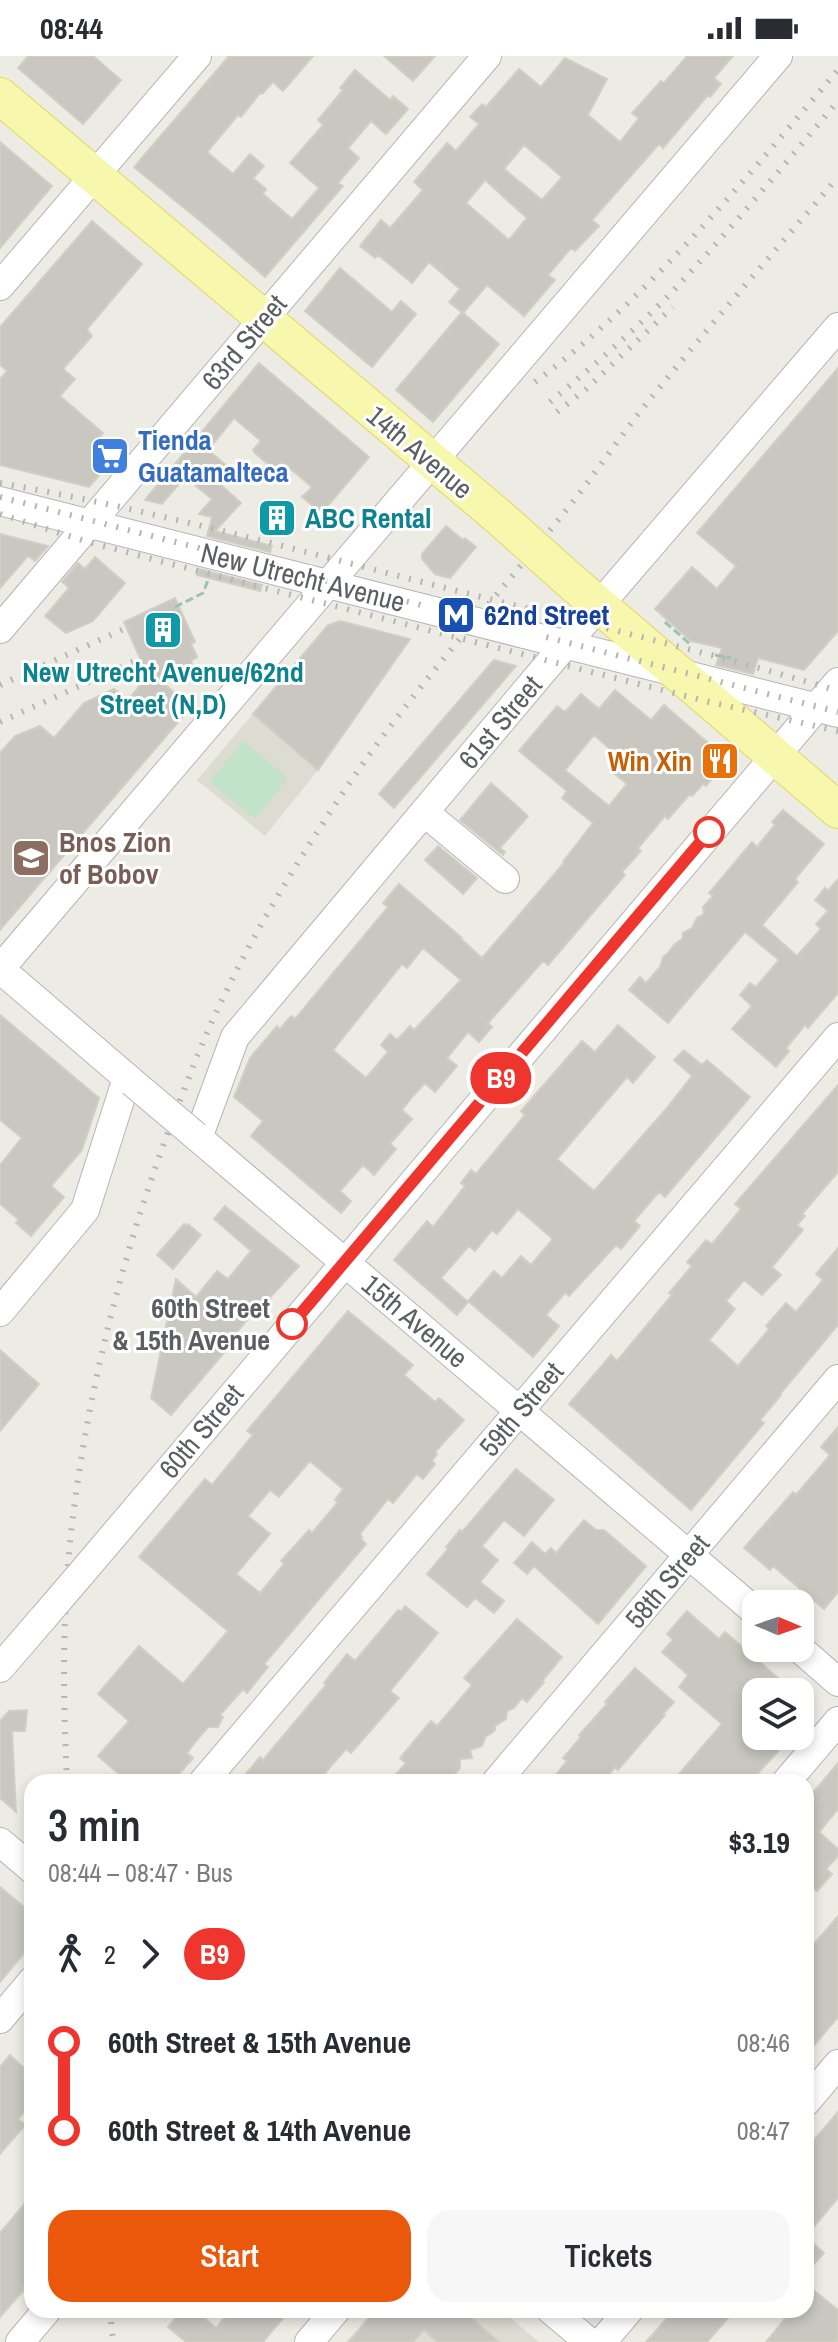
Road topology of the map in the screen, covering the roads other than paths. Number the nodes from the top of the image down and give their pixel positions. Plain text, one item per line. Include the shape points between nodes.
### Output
1 (197, 56) edge
2 (487, 56) edge
3 (778, 56) edge
4 (0, 96) edge
5 (94, 176) junction
6 (0, 286) edge
7 (263, 319) junction
8 (838, 327) edge
9 (432, 462) junction
10 (0, 501) edge
11 (91, 524) junction
12 (329, 584) junction
13 (587, 595) junction
14 (0, 629) edge
15 (566, 645) junction
16 (684, 659) junction
17 (838, 682) edge
18 (826, 711) edge
19 (774, 756) junction
20 (838, 810) edge
21 (424, 812) junction
22 (505, 879) dead end
23 (0, 969) edge
24 (838, 1037) edge
25 (129, 1080) junction
26 (197, 1137) junction
27 (344, 1262) junction
28 (0, 1312) edge
29 (838, 1379) edge
30 (520, 1411) junction
31 (689, 1554) junction
32 (742, 1600) edge
33 (814, 1661) edge
34 (0, 1668) edge
35 (838, 1682) edge
36 (838, 1721) edge
37 (210, 1774) edge
38 (503, 1774) edge
39 (793, 1774) edge
40 (0, 1842) edge
41 (24, 1862) edge
42 (24, 1990) edge
43 (0, 2019) edge
44 (838, 2064) edge
45 (814, 2092) edge
46 (40, 2318) edge
47 (329, 2318) edge
48 (560, 2318) edge
49 (622, 2318) edge
50 (20, 2342) edge
51 (309, 2342) edge
52 (589, 2342) edge
53 (602, 2342) edge

1 - 5 street
2 - 7 street, 63rd Street
3 - 9 street
4 - 5 main road, 14th Avenue
5 - 6 street
5 - 7 main road, 14th Avenue
7 - 9 main road, 14th Avenue
7 - 11 street, 63rd Street
8 - 13 street, 61st Street
9 - 12 street
9 - 13 main road, 14th Avenue, bridge
10 - 11 street, New Utrecht Avenue
11 - 12 street, New Utrecht Avenue
11 - 14 street, 63rd Street
12 - 15 street, New Utrecht Avenue, bridge
12 - 23 street
13 - 15 street, 61st Street
13 - 16 main road, 14th Avenue
15 - 16 street, New Utrecht Avenue
15 - 21 street, 61st Street
16 - 18 street, New Utrecht Avenue
16 - 19 main road, 14th Avenue
17 - 18 street, 60th Street
18 - 19 street, 60th Street
19 - 20 main road, 14th Avenue
19 - 27 street, 60th Street
21 - 22 street
21 - 26 street, 61st Street via 235,1037
23 - 25 street, 15th Avenue
24 - 30 street, 59th Street
25 - 26 street, 15th Avenue, bridge
25 - 28 street via 85,1210
26 - 27 street, 15th Avenue
27 - 30 street, 15th Avenue
27 - 34 street, 60th Street, bridge
29 - 31 street, 58th Street
30 - 31 street, 15th Avenue
30 - 37 street, 59th Street
31 - 32 street, 15th Avenue
31 - 38 street, 58th Street
33 - 35 street
36 - 39 street
40 - 41 street
42 - 43 street
44 - 45 street
46 - 50 street
47 - 51 street
48 - 52 street
49 - 53 street

